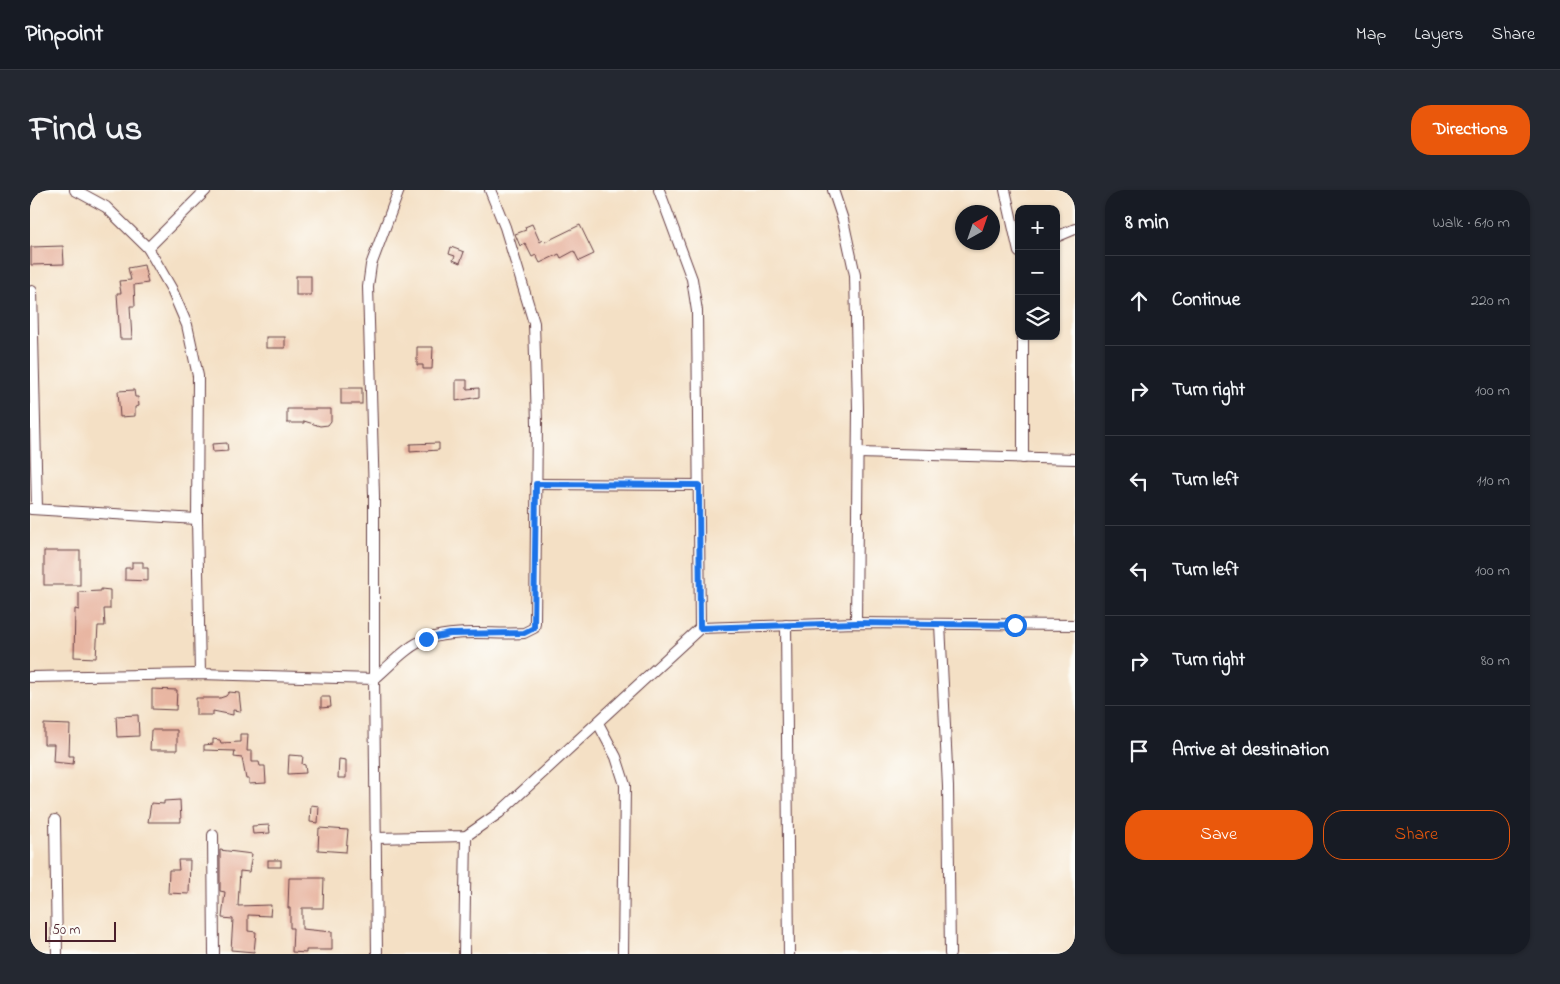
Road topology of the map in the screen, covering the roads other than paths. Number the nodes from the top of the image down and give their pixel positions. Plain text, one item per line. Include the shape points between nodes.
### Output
1 (75, 190) edge
2 (206, 190) edge
3 (399, 190) edge
4 (490, 190) edge
5 (659, 190) edge
6 (832, 190) edge
7 (1005, 190) edge
8 (1075, 229) edge
9 (1060, 236) edge
10 (148, 248) junction
11 (1019, 250) edge
12 (32, 291) dead end
13 (1023, 340) edge
14 (858, 453) junction
15 (1023, 458) junction
16 (1075, 459) edge
17 (536, 484) junction
18 (699, 485) junction
19 (33, 509) edge
20 (197, 519) junction
21 (856, 623) junction
22 (940, 624) junction
23 (786, 625) junction
24 (1075, 625) edge
25 (700, 628) junction
26 (200, 674) junction
27 (30, 677) edge
28 (374, 679) junction
29 (598, 723) junction
30 (55, 820) dead end
31 (213, 835) dead end
32 (466, 836) junction
33 (375, 838) junction
34 (57, 954) edge
35 (214, 954) edge
36 (377, 954) edge
37 (464, 954) edge
38 (623, 954) edge
39 (789, 954) edge
40 (950, 954) edge

1 - 10 street via 106,207
2 - 10 street
3 - 28 street via 372,265 368,287 374,486
4 - 17 street via 534,322
5 - 18 street via 692,279 697,311
6 - 14 street via 843,220 855,275
7 - 11 street
8 - 9 street
10 - 20 street via 188,325 198,376
12 - 19 street
13 - 15 street
14 - 15 street
14 - 21 street
15 - 16 street
17 - 18 street
17 - 28 street via 534,628 524,633 450,634 426,639
18 - 25 street
19 - 20 street
20 - 26 street
21 - 22 street
21 - 23 street
22 - 24 street
22 - 40 street via 948,787
23 - 25 street
23 - 39 street
25 - 29 street
26 - 27 street
26 - 28 street
28 - 33 street
29 - 32 street via 499,813
29 - 38 street via 616,757 625,785
30 - 34 street
31 - 35 street
32 - 33 street
32 - 37 street
33 - 36 street

